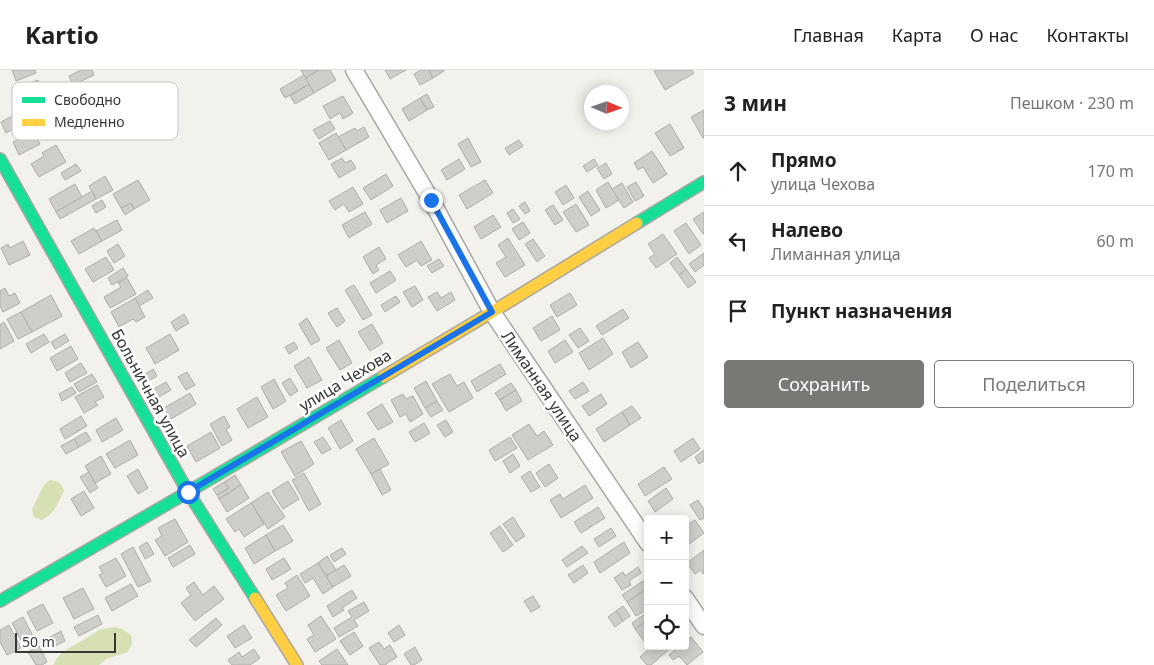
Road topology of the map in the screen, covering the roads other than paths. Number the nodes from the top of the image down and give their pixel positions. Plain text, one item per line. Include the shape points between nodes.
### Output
1 (354, 70) edge
2 (0, 159) edge
3 (704, 182) edge
4 (492, 312) junction
5 (188, 492) junction
6 (644, 537) edge
7 (0, 601) edge
8 (689, 604) edge
9 (704, 626) edge
10 (296, 665) edge

1 - 4 street, Лиманная улица
2 - 5 street, Больничная улица
3 - 4 street, улица Чехова
4 - 5 street, улица Чехова
4 - 6 street, Лиманная улица
5 - 7 street, улица Чехова
5 - 10 street, Больничная улица
8 - 9 street

